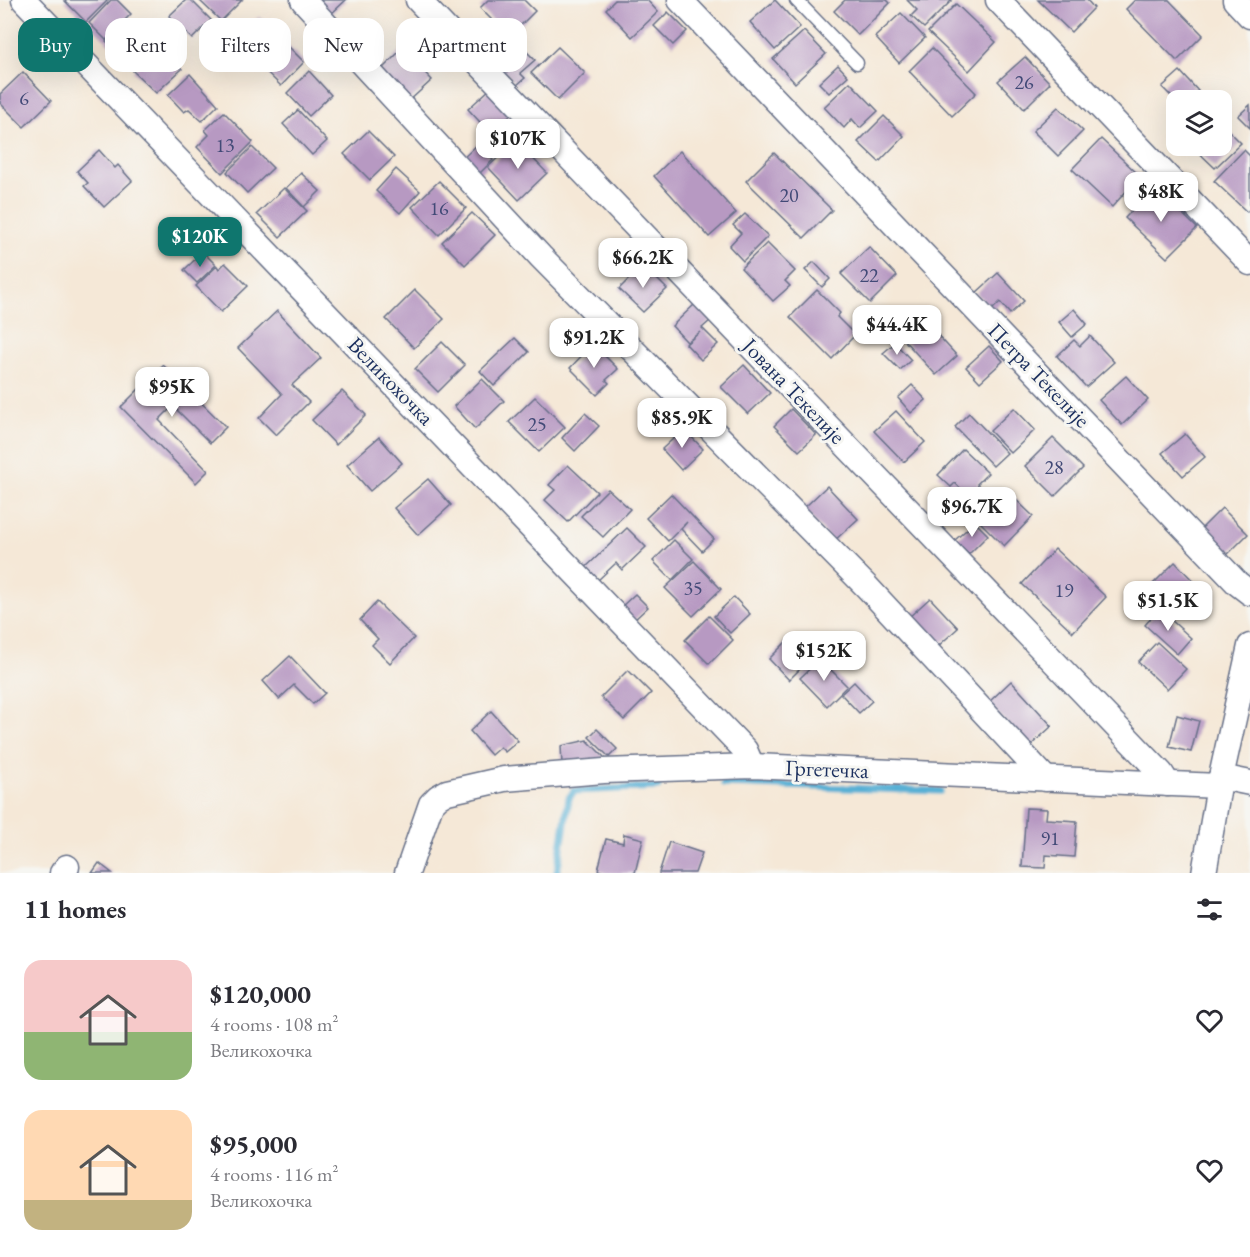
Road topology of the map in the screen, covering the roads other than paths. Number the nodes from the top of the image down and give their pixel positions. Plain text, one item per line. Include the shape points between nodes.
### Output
1 (24, 0) edge
2 (303, 0) edge
3 (418, 0) edge
4 (680, 0) edge
5 (796, 0) edge
6 (998, 0) edge
7 (1235, 0) edge
8 (1250, 16) edge
9 (857, 63) dead end
10 (1250, 263) edge
11 (1250, 593) edge
12 (1250, 646) edge
13 (753, 766) junction
14 (1046, 779) junction
15 (1220, 781) junction
16 (1250, 783) edge
17 (1168, 784) junction
18 (406, 873) edge
19 (1204, 873) edge

1 - 13 street, Великохочка via 745,750
2 - 14 street via 541,256 858,578
3 - 17 street, Јована Текелије
4 - 11 street, Петра Текелије via 1228,575
5 - 9 lane
6 - 10 street
7 - 8 street
12 - 15 street
13 - 14 street, Гргетечка
13 - 18 street, Гргетечка via 504,779 447,792 431,804
14 - 17 street, Гргетечка
15 - 16 street, Гргетечка
15 - 17 street, Гргетечка
15 - 19 street

